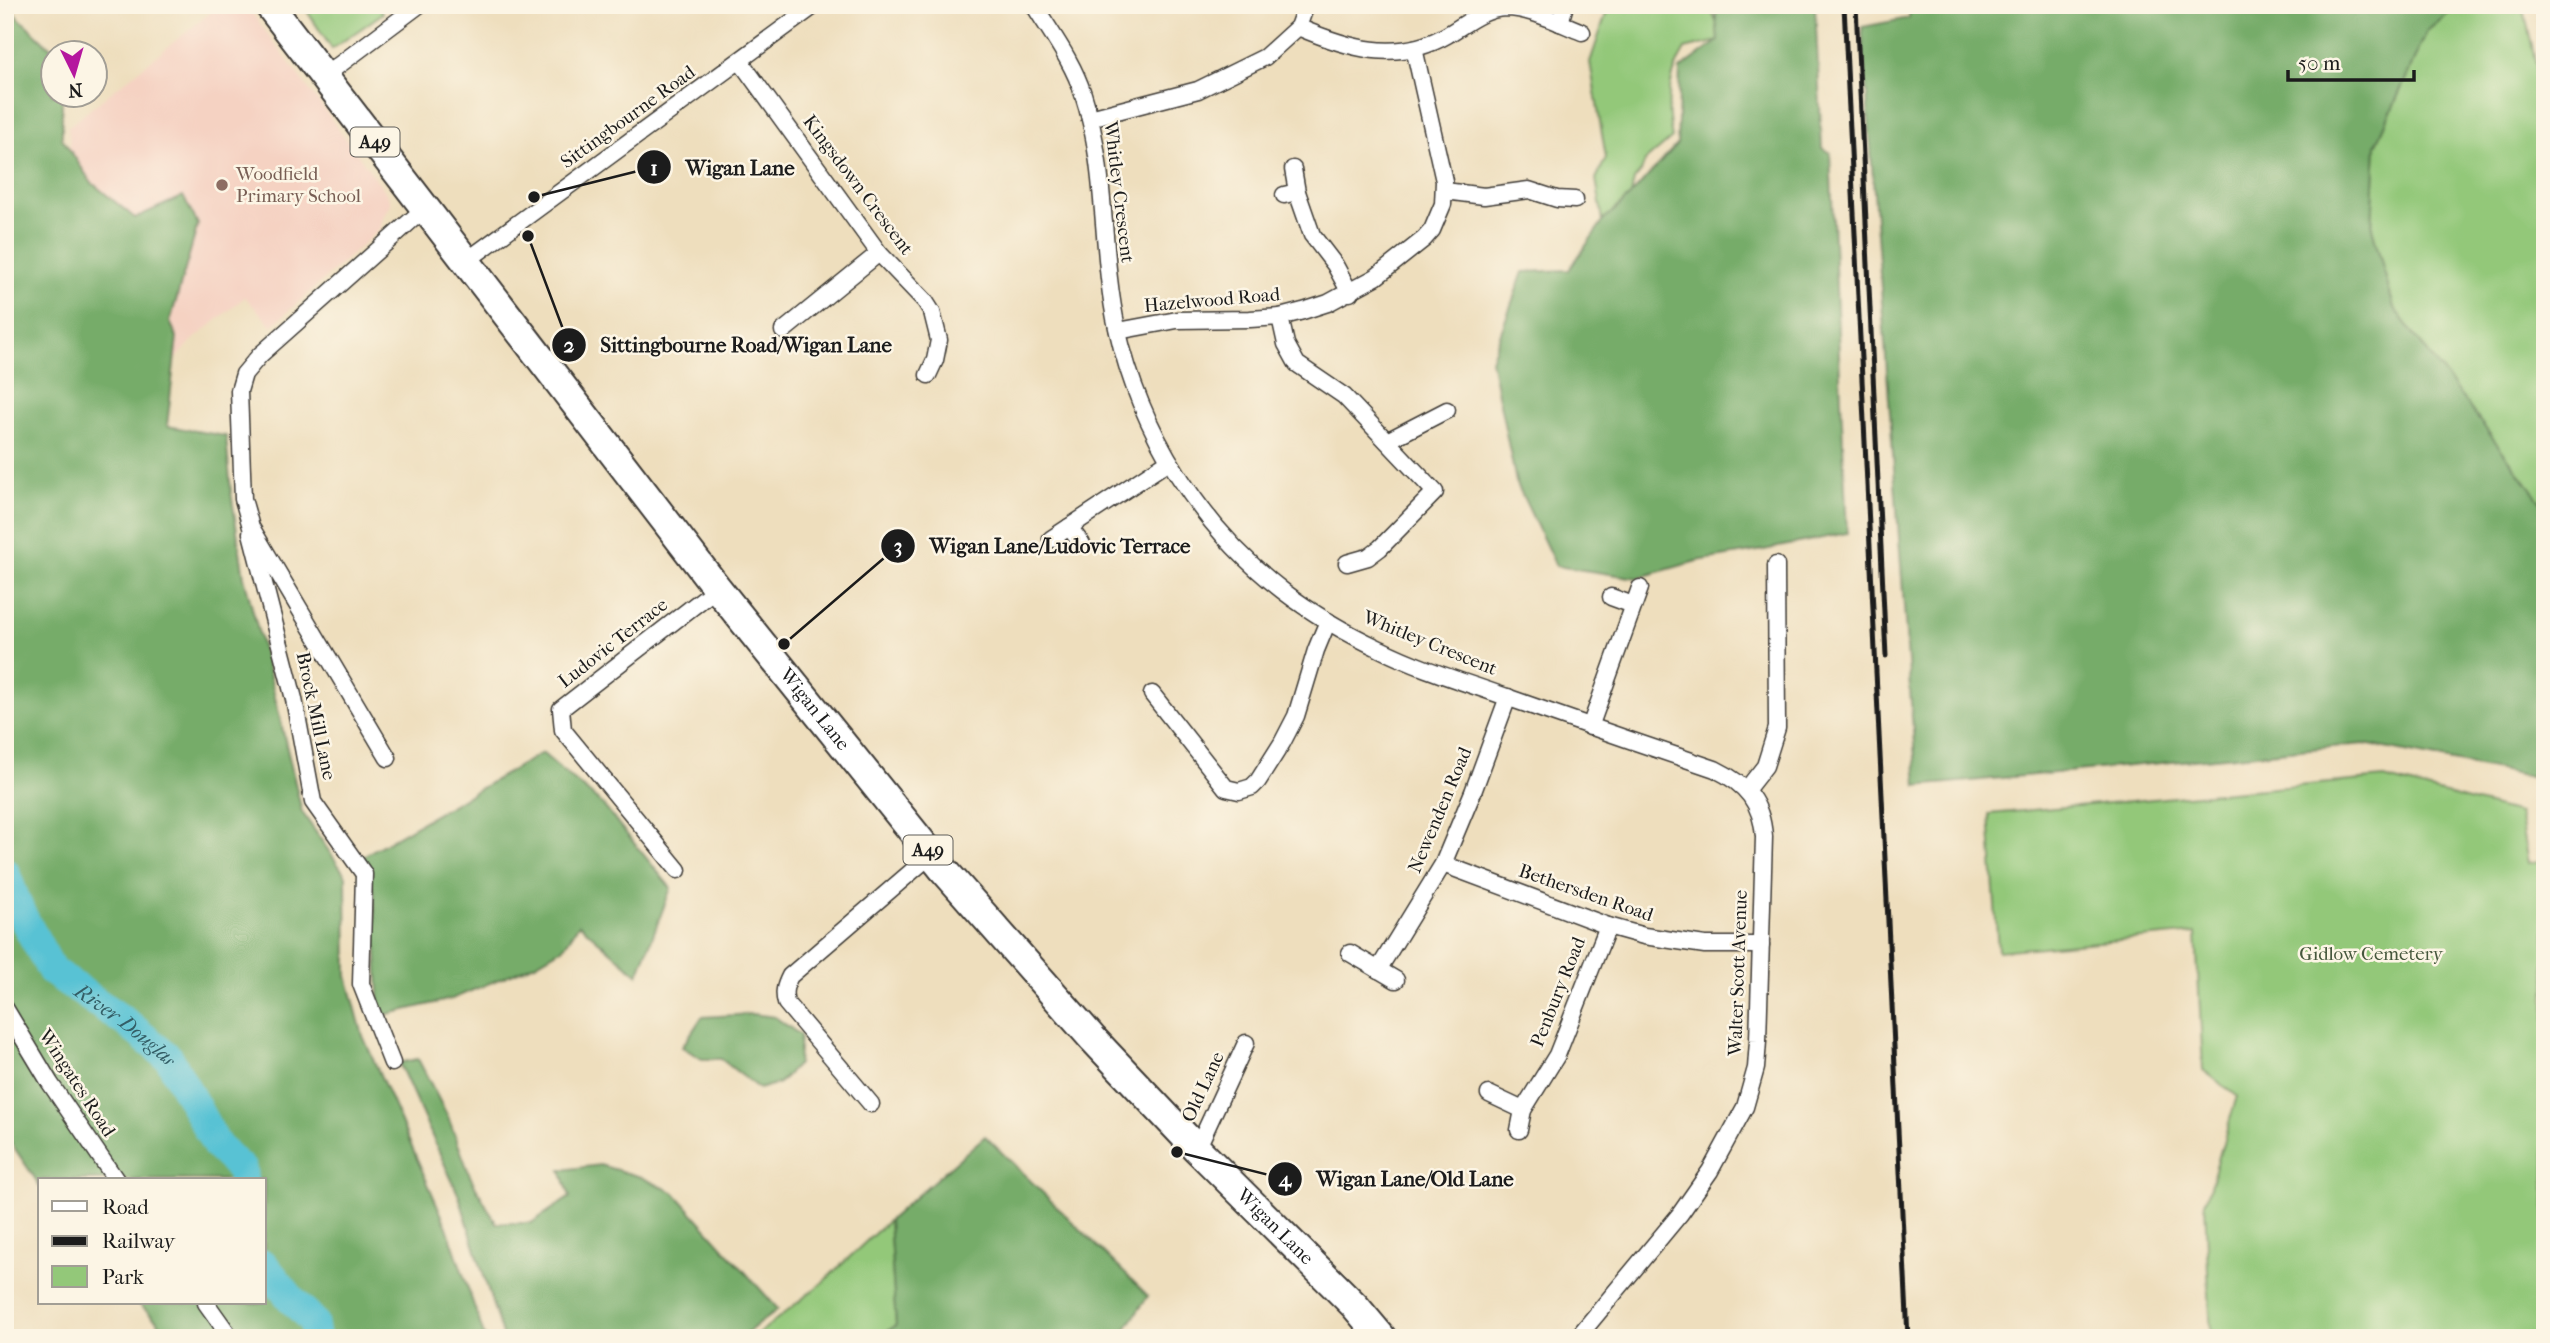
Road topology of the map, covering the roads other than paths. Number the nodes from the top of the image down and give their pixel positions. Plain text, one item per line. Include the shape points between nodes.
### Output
1 (269, 5) edge
2 (419, 5) edge
3 (815, 5) edge
4 (1034, 5) edge
5 (1307, 5) edge
6 (1565, 5) edge
7 (1560, 23) junction
8 (1298, 27) junction
9 (1582, 32) dead end
10 (1414, 48) junction
11 (740, 61) junction
12 (323, 77) junction
13 (1090, 118) junction
14 (1293, 169) dead end
15 (1444, 191) junction
16 (1578, 199) dead end
17 (424, 209) junction
18 (879, 253) junction
19 (465, 262) junction
20 (1350, 293) junction
21 (1280, 317) junction
22 (783, 331) dead end
23 (1118, 331) junction
24 (928, 375) dead end
25 (1447, 410) dead end
26 (1387, 441) junction
27 (1169, 461) junction
28 (251, 527) junction
29 (1069, 527) junction
30 (1051, 539) dead end
31 (1082, 544) dead end
32 (1348, 563) dead end
33 (1776, 565) dead end
34 (717, 588) junction
35 (1640, 588) dead end
36 (1611, 597) dead end
37 (1633, 605) junction
38 (1328, 621) junction
39 (1152, 694) dead end
40 (1507, 697) junction
41 (1590, 727) junction
42 (388, 758) dead end
43 (1747, 789) junction
44 (932, 855) junction
45 (1443, 864) junction
46 (678, 870) dead end
47 (1608, 926) junction
48 (1761, 945) junction
49 (1350, 953) dead end
50 (1378, 970) junction
51 (1396, 981) dead end
52 (5, 1008) edge
53 (1246, 1043) dead end
54 (393, 1063) dead end
55 (1489, 1094) dead end
56 (871, 1104) dead end
57 (1523, 1110) junction
58 (1519, 1130) dead end
59 (1197, 1149) junction
60 (115, 1178) edge
61 (207, 1304) edge
62 (231, 1338) edge
63 (1382, 1338) edge
64 (1577, 1338) edge

1 - 12 highway, Wigan Lane / A49
2 - 12 street
3 - 11 street, Sittingbourne Road
4 - 13 street, Whitley Crescent via 1074,73
5 - 8 street
6 - 7 street
7 - 9 street
7 - 10 street via 1503,8 1478,15
8 - 10 street via 1352,48
8 - 13 street via 1265,57 1198,90
10 - 15 street, Hazelwood Road
11 - 18 street, Kingsdown Crescent
11 - 19 street, Sittingbourne Road
12 - 17 highway, Wigan Lane / A49
13 - 23 street, Whitley Crescent
14 - 20 street via 1291,194
15 - 16 street via 1485,196 1529,191
15 - 20 street, Hazelwood Road via 1438,218 1424,239
17 - 19 highway, Wigan Lane / A49
17 - 28 street, Brock Mill Lane via 244,374 239,391 243,499
18 - 22 street
18 - 24 street, Kingsdown Crescent via 932,312 939,340
19 - 34 highway, Wigan Lane / A49
20 - 21 street, Hazelwood Road
21 - 23 street, Hazelwood Road via 1177,320
21 - 26 street via 1286,344 1297,364 1338,391
23 - 27 street, Whitley Crescent via 1143,406
25 - 26 street
26 - 32 street via 1435,492 1380,548
27 - 29 street
27 - 38 street, Whitley Crescent via 1192,496 1248,560
28 - 42 street, Brock Mill Lane
28 - 54 street, Brock Mill Lane via 294,699 313,802 364,874 361,984
29 - 30 street
29 - 31 street
33 - 43 street via 1777,728 1765,766
34 - 44 highway, Wigan Lane / A49
34 - 46 street, Ludovic Terrace via 561,709 563,730
35 - 37 street
36 - 37 street
37 - 41 street
38 - 39 street via 1296,716 1258,781 1246,790 1226,788
38 - 40 street, Whitley Crescent via 1383,651
40 - 41 street, Whitley Crescent
40 - 45 street, Newenden Road
41 - 43 street, Whitley Crescent via 1715,769
43 - 48 street, Walter Scott Avenue via 1763,826
44 - 56 street via 790,976 783,993 786,1003
44 - 59 highway, Wigan Lane / A49 via 1093,1039
45 - 47 street, Bethersden Road
45 - 50 street, Newenden Road
47 - 48 street, Bethersden Road via 1662,940
47 - 57 street, Penbury Road via 1557,1055
48 - 64 street, Walter Scott Avenue via 1756,1068 1745,1107 1680,1214
49 - 50 street
50 - 51 street
52 - 60 street, Wingates Road
53 - 59 street, Old Lane
55 - 57 street
57 - 58 street, Penbury Road
59 - 63 highway, Wigan Lane / A49
61 - 62 street

